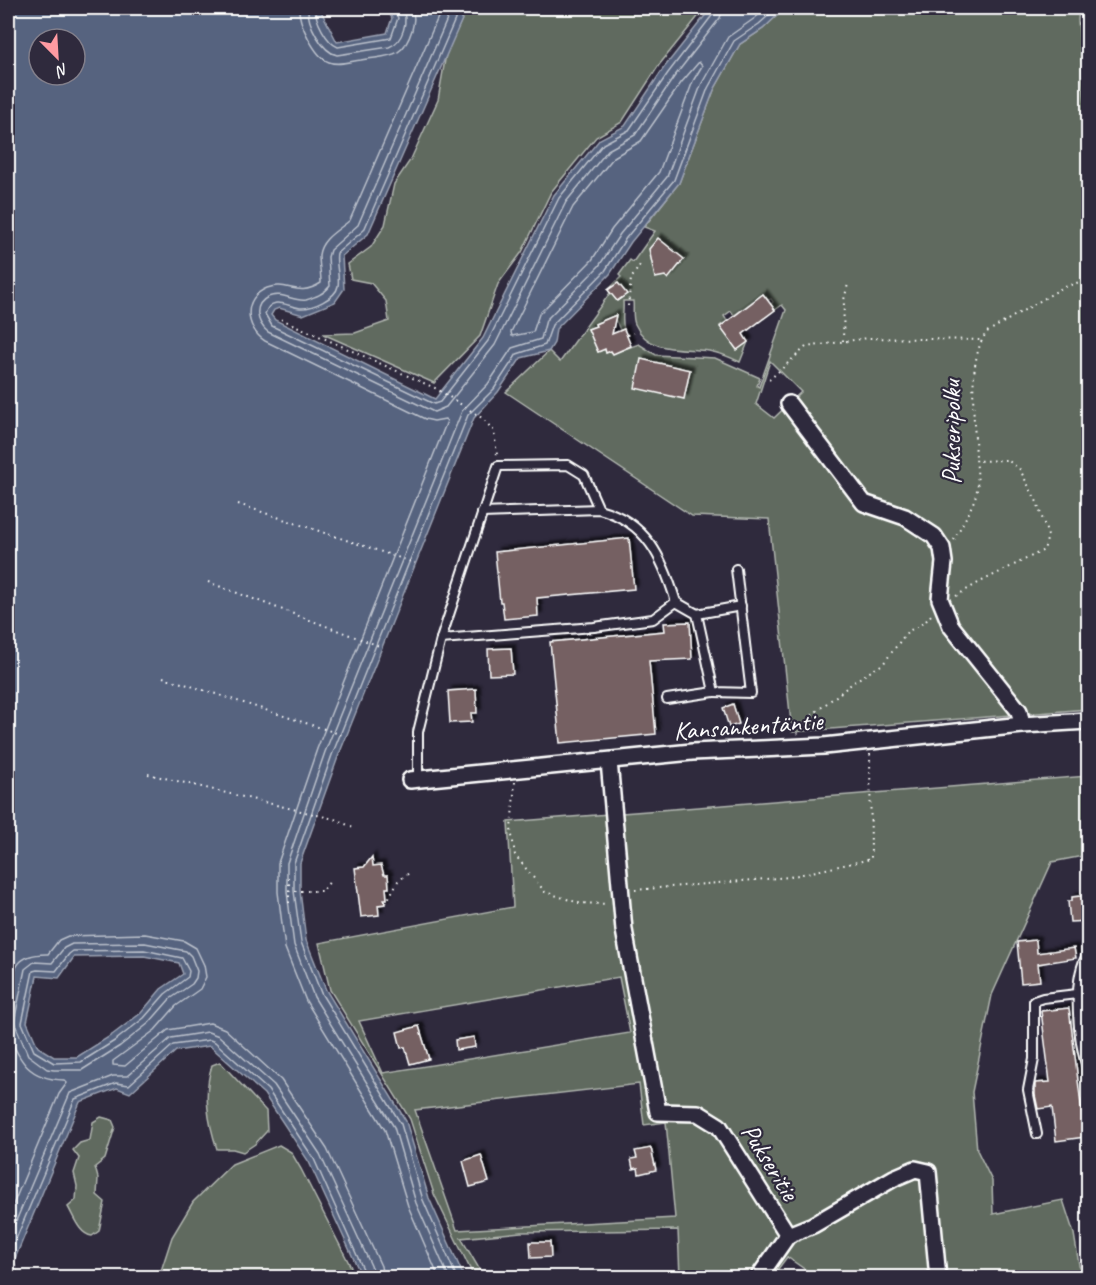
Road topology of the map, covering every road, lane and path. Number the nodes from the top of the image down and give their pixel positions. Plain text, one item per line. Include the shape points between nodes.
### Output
1 (640, 265) dead end
2 (1089, 279) edge
3 (848, 284) dead end
4 (628, 306) dead end
5 (281, 319) dead end
6 (633, 333) dead end
7 (627, 335) dead end
8 (981, 340) junction
9 (843, 341) junction
10 (769, 380) dead end
11 (789, 404) dead end
12 (976, 461) junction
13 (498, 466) junction
14 (238, 504) dead end
15 (599, 508) junction
16 (482, 513) junction
17 (944, 562) junction
18 (416, 563) dead end
19 (736, 569) dead end
20 (208, 582) dead end
21 (940, 599) junction
22 (676, 602) junction
23 (741, 606) junction
24 (697, 614) junction
25 (441, 639) junction
26 (382, 647) dead end
27 (163, 677) dead end
28 (714, 692) junction
29 (667, 699) dead end
30 (1089, 721) edge
31 (1022, 725) junction
32 (346, 736) dead end
33 (870, 741) junction
34 (786, 748) junction
35 (609, 761) junction
36 (516, 771) junction
37 (147, 774) dead end
38 (414, 780) joint
39 (353, 828) dead end
40 (409, 873) dead end
41 (289, 878) dead end
42 (332, 879) dead end
43 (289, 891) junction
44 (621, 891) junction
45 (385, 902) dead end
46 (289, 903) dead end
47 (623, 916) junction
48 (1089, 954) edge
49 (1077, 994) junction
50 (1089, 1070) edge
51 (1037, 1134) dead end
52 (788, 1235) junction
53 (758, 1278) edge
54 (938, 1278) edge

1 - 4 path via 631,279
2 - 8 path via 1062,288 987,332
3 - 9 path
5 - 13 path via 437,389 482,418 494,431
6 - 7 path
8 - 9 path
8 - 12 path, Pukseripolku via 973,401
9 - 10 path via 806,347
11 - 17 street via 864,503 905,517 934,536 942,548
12 - 17 path, Pukseripolku via 975,495
12 - 21 path via 1008,460 1019,468 1037,502 1048,536 1044,550 958,595
13 - 15 lane via 568,465 584,475
13 - 16 lane
14 - 18 path
15 - 16 lane
15 - 22 lane via 616,513 650,543 666,569
16 - 25 lane
17 - 21 street
19 - 23 lane
20 - 26 path
21 - 31 street via 951,626 1019,711
21 - 34 path via 936,610 907,632 883,664 818,710
22 - 24 lane
22 - 25 lane via 653,619
23 - 24 lane
23 - 28 lane via 750,693
24 - 28 lane
25 - 38 lane via 418,732
27 - 32 path
28 - 29 lane
30 - 31 street, Kansankentäntie
31 - 33 street, Kansankentäntie
33 - 34 street, Kansankentäntie
33 - 44 path via 871,859 789,877
34 - 35 street, Kansankentäntie
35 - 36 street, Kansankentäntie
35 - 44 street, Pukseritie
36 - 38 street, Kansankentäntie
36 - 47 path via 511,829 515,855 544,892 579,903 606,903
37 - 39 path via 338,820
40 - 45 path via 398,881
41 - 43 path
42 - 43 path via 322,891
43 - 46 path
44 - 47 street, Pukseritie
47 - 52 street, Pukseritie via 658,1112 698,1113 719,1126
48 - 49 lane via 1084,960
49 - 50 lane
49 - 51 lane via 1034,1002 1034,1059 1028,1090
52 - 53 street
52 - 54 street, Pukseritie via 813,1225 894,1178 915,1169 928,1172

